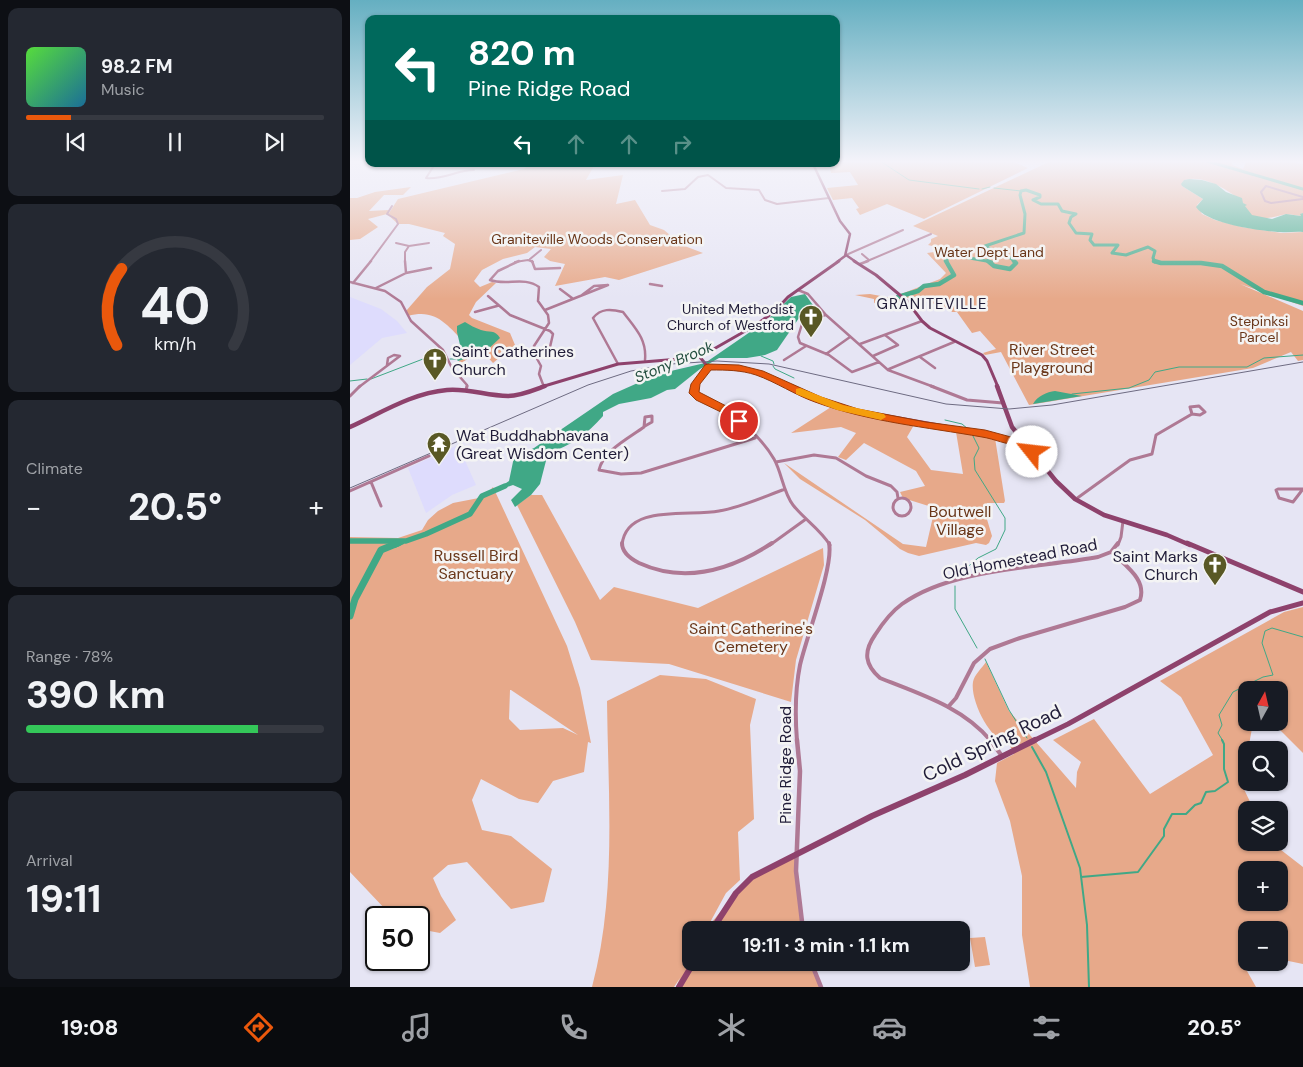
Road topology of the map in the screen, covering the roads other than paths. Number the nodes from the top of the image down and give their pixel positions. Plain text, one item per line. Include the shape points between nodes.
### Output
1 (391, 207) edge
2 (833, 207) edge
3 (903, 230) dead end
4 (931, 234) dead end
5 (396, 243) dead end
6 (429, 243) dead end
7 (409, 246) junction
8 (541, 250) dead end
9 (862, 254) dead end
10 (846, 255) junction
11 (530, 259) junction
12 (870, 260) junction
13 (860, 264) junction
14 (431, 268) dead end
15 (560, 268) dead end
16 (406, 273) junction
17 (351, 283) edge
18 (650, 284) dead end
19 (662, 286) dead end
20 (376, 288) junction
21 (560, 289) dead end
22 (798, 290) junction
23 (582, 295) junction
24 (488, 296) dead end
25 (572, 298) junction
26 (497, 306) junction
27 (544, 310) junction
28 (475, 312) dead end
29 (826, 315) junction
30 (922, 321) junction
31 (545, 329) junction
32 (885, 335) junction
33 (850, 337) junction
34 (954, 342) junction
35 (860, 344) junction
36 (806, 346) junction
37 (534, 353) junction
38 (826, 354) junction
39 (700, 356) junction
40 (873, 356) junction
41 (919, 357) junction
42 (645, 360) junction
43 (784, 360) dead end
44 (879, 362) junction
45 (618, 364) junction
46 (387, 365) junction
47 (706, 365) junction
48 (935, 368) dead end
49 (888, 370) junction
50 (545, 387) junction
51 (466, 390) junction
52 (350, 396) edge
53 (1004, 405) junction
54 (1192, 414) junction
55 (645, 426) dead end
56 (350, 427) edge
57 (756, 438) junction
58 (1022, 441) junction
59 (429, 456) dead end
60 (776, 462) junction
61 (371, 482) junction
62 (786, 489) junction
63 (1303, 489) edge
64 (350, 491) edge
65 (898, 498) junction
66 (1076, 499) junction
67 (381, 506) dead end
68 (806, 519) junction
69 (1123, 521) junction
70 (1112, 552) junction
71 (1303, 592) edge
72 (1303, 603) edge
73 (948, 707) junction
74 (1002, 756) junction
75 (796, 855) junction
76 (718, 921) edge
77 (802, 921) edge
78 (689, 971) edge
79 (815, 971) edge
80 (679, 987) edge
81 (821, 987) edge

1 - 17 street via 388,214 398,224
2 - 10 main road via 850,234
3 - 10 street
4 - 12 street
5 - 7 street
6 - 7 street
7 - 16 street via 405,252
8 - 11 street
9 - 12 street
10 - 13 main road
10 - 22 main road
11 - 15 street via 534,261 535,269
11 - 27 street via 518,261 492,275 490,280 536,284 539,304
12 - 13 street
13 - 30 main road via 902,297
14 - 16 street
16 - 20 street
17 - 20 street
18 - 19 street
20 - 51 street via 401,302 410,321 446,354 452,368 467,386
21 - 25 street
22 - 29 street via 809,296
22 - 39 main road via 751,328
23 - 23 street via 606,287 608,286 604,284 584,290
23 - 25 street
24 - 26 street
25 - 27 street
26 - 28 street
26 - 31 street via 521,322
27 - 31 street via 549,320
29 - 33 street
29 - 36 street via 802,324 798,340
30 - 32 street
30 - 34 main road
31 - 37 street via 535,340
31 - 37 street via 552,334 550,347
32 - 35 street
32 - 40 street via 898,345
33 - 35 street
33 - 38 street
34 - 41 street
34 - 53 main road via 985,358
35 - 40 street
36 - 38 street
36 - 43 street
37 - 50 street
38 - 44 street via 852,372
39 - 42 main road
39 - 47 main road
40 - 44 street
41 - 48 street
41 - 49 street
42 - 45 main road
42 - 45 street via 645,345 629,318 621,311 607,309 593,318
44 - 49 street
45 - 50 main road
46 - 46 street via 388,358 400,356 398,360
46 - 52 street
47 - 57 street, Pine Ridge Road via 695,384 694,393 732,414
47 - 58 main road via 759,373 818,400 857,412
49 - 53 street via 967,400
50 - 51 main road via 505,397
51 - 56 main road via 410,398
53 - 58 main road
54 - 54 street via 1189,410 1192,406 1199,406 1205,412
54 - 66 street via 1156,435 1152,454 1130,460
55 - 57 street via 618,446 600,464 599,470 641,473
57 - 60 street, Pine Ridge Road
58 - 66 main road
59 - 61 street
60 - 62 street, Pine Ridge Road
60 - 65 street via 814,455 836,458 891,486
61 - 64 street
61 - 67 street
62 - 68 street, Pine Ridge Road via 792,504
62 - 68 street via 711,513 645,517 633,523 624,534 622,550 632,560 651,567 674,573 702,573 759,551
63 - 63 street via 1278,489 1276,493 1281,499 1292,502 1297,500
65 - 65 street via 912,506 908,514 900,515 894,511 893,504
66 - 69 main road via 1097,512
68 - 75 street, Pine Ridge Road via 829,542 830,554 798,678 795,725 800,771
69 - 70 street, Old Homestead Road via 1121,541
69 - 71 main road via 1180,540
70 - 73 street via 1142,585 1142,596 1137,603 990,649 974,663
70 - 73 street, Old Homestead Road via 958,581 913,598 890,615 867,647 867,665 880,678
72 - 74 main road, Cold Spring Road via 1266,614 1068,724
73 - 74 street, Old Homestead Road via 985,732
74 - 75 main road, Cold Spring Road
75 - 76 main road, Cold Spring Road via 746,881
75 - 77 street, Pine Ridge Road
78 - 80 main road
79 - 81 street

